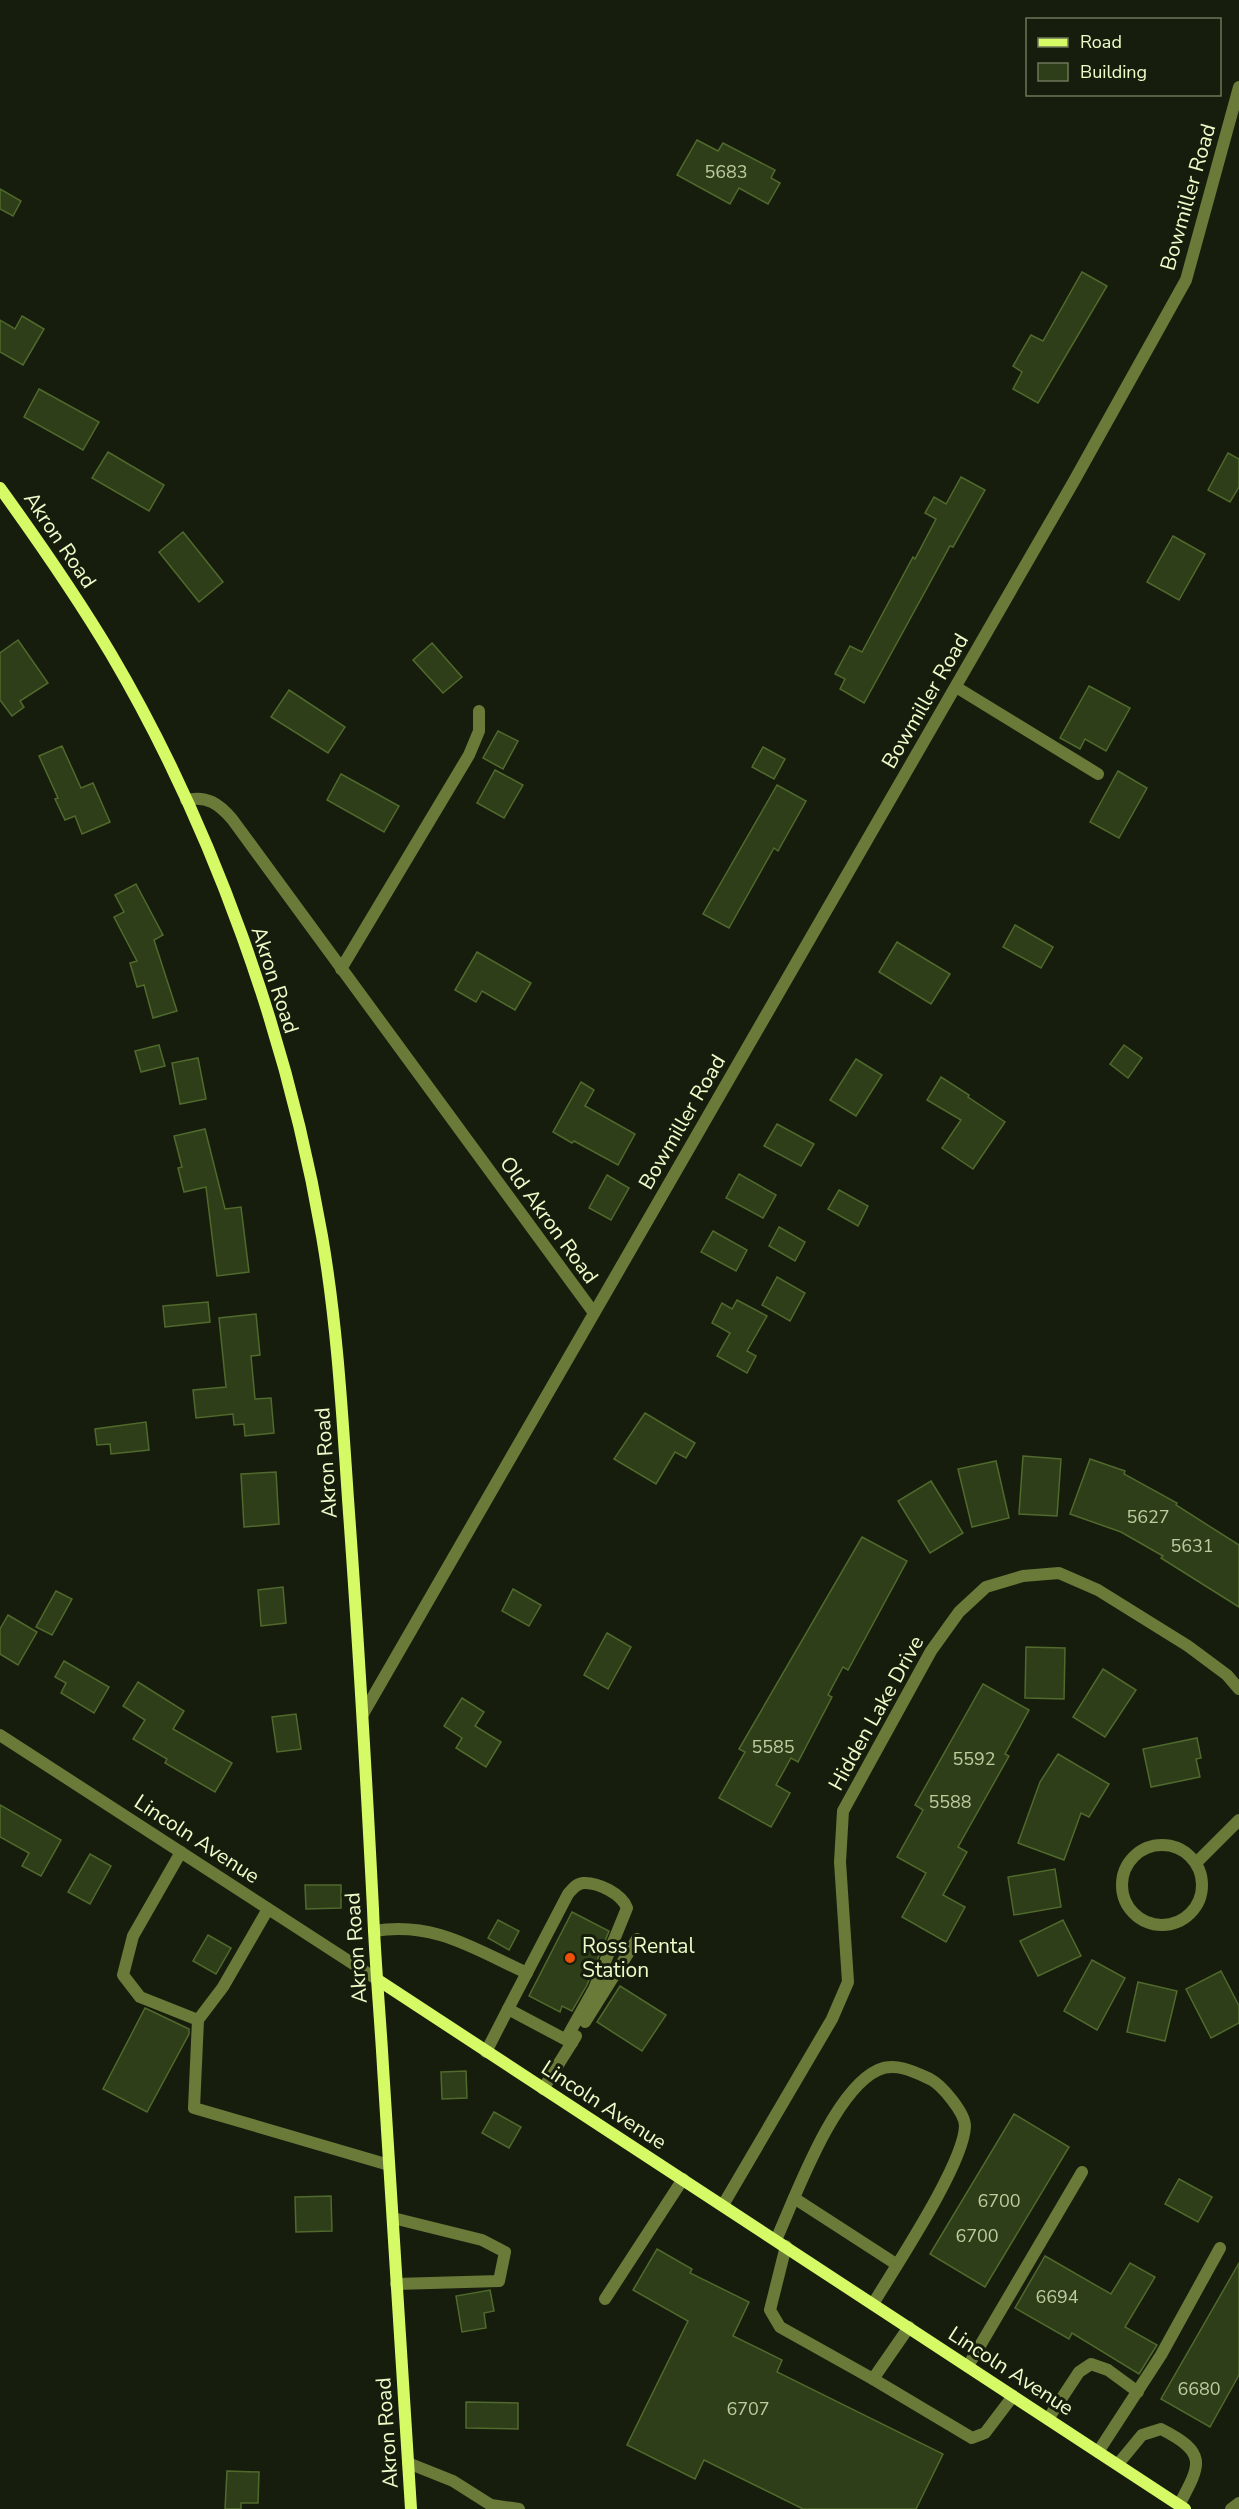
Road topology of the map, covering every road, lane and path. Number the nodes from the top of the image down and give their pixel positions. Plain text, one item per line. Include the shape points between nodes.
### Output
1 (1239, 87) edge
2 (0, 488) edge
3 (956, 687) junction
4 (479, 711) dead end
5 (1098, 774) dead end
6 (186, 800) junction
7 (341, 969) junction
8 (594, 1313) junction
9 (1239, 1689) edge
10 (363, 1714) junction
11 (0, 1735) edge
12 (1239, 1820) edge
13 (181, 1852) junction
14 (1196, 1863) junction
15 (268, 1909) junction
16 (374, 1931) junction
17 (637, 1939) dead end
18 (527, 1973) junction
19 (378, 1980) junction
20 (508, 2009) junction
21 (198, 2020) junction
22 (569, 2041) junction
23 (486, 2052) junction
24 (543, 2089) junction
25 (389, 2165) junction
26 (1082, 2172) dead end
27 (683, 2179) junction
28 (794, 2198) junction
29 (723, 2205) junction
30 (393, 2217) junction
31 (781, 2243) junction
32 (1220, 2248) dead end
33 (896, 2264) junction
34 (396, 2284) junction
35 (605, 2299) dead end
36 (873, 2304) junction
37 (909, 2327) junction
38 (968, 2366) junction
39 (873, 2379) junction
40 (1138, 2392) junction
41 (1013, 2396) junction
42 (1048, 2419) junction
43 (1098, 2452) junction
44 (408, 2463) junction
45 (1118, 2464) junction
46 (1239, 2503) edge
47 (491, 2505) junction
48 (1180, 2508) edge
49 (411, 2509) edge
50 (478, 2509) edge
51 (519, 2509) edge
52 (1232, 2509) edge

1 - 3 street, Bowmiller Road via 1186,280
2 - 6 main road, Akron Road via 113,657
3 - 5 street
3 - 8 street, Bowmiller Road
4 - 7 street via 479,731 469,755
6 - 7 street, Old Akron Road via 208,799 226,812
6 - 10 main road, Akron Road via 260,990 294,1106 322,1236 340,1377
7 - 8 street, Old Akron Road
8 - 10 street, Old Akron Road
9 - 29 street, Hidden Lake Drive via 1188,1646 1098,1590 1059,1573 1023,1576 986,1587 959,1612 932,1651 843,1811 840,1862 848,1982 832,2019
10 - 16 main road, Akron Road
11 - 13 street, Lincoln Avenue
12 - 14 street
13 - 15 street, Lincoln Avenue
13 - 21 street via 133,1936 123,1975 140,1997
14 - 14 street via 1175,1846 1162,1844 1142,1850 1127,1863 1122,1876 1125,1902 1133,1913 1150,1923 1169,1925 1182,1920 1199,1901 1201,1875
15 - 19 street, Lincoln Avenue
15 - 21 street via 223,1987
16 - 18 street via 410,1928 442,1934
16 - 19 main road, Akron Road
17 - 22 street
18 - 20 street
18 - 22 street via 574,1887 583,1883 598,1886 624,1900 627,1908 615,1942
19 - 23 main road, Lincoln Avenue
19 - 25 main road, Akron Road
20 - 22 street
20 - 23 street
21 - 25 street via 194,2108
22 - 24 street
23 - 24 main road, Lincoln Avenue
24 - 27 main road, Lincoln Avenue
25 - 30 main road, Akron Road
26 - 38 street
27 - 29 main road, Lincoln Avenue
27 - 35 street
28 - 31 street
28 - 33 street
28 - 33 street via 828,2127 858,2084 880,2069 905,2068 934,2081 951,2098 965,2124 961,2146
29 - 31 main road, Lincoln Avenue
30 - 34 main road, Akron Road
30 - 34 street via 482,2240 505,2252 499,2281
31 - 36 main road, Lincoln Avenue
31 - 39 street via 771,2310 780,2327
32 - 40 street
33 - 36 street
34 - 44 main road, Akron Road
36 - 37 main road, Lincoln Avenue
37 - 38 main road, Lincoln Avenue
37 - 39 street
38 - 41 main road, Lincoln Avenue
39 - 41 street via 972,2438 985,2433
40 - 42 street via 1108,2370 1091,2364 1079,2372
40 - 43 street
41 - 42 main road, Lincoln Avenue
42 - 43 main road, Lincoln Avenue
43 - 45 main road, Lincoln Avenue
44 - 47 street via 453,2481
44 - 49 main road, Akron Road
45 - 48 main road, Lincoln Avenue
45 - 48 street via 1142,2435 1161,2429 1182,2440 1196,2455 1197,2473
46 - 52 street
47 - 50 street
47 - 51 street

